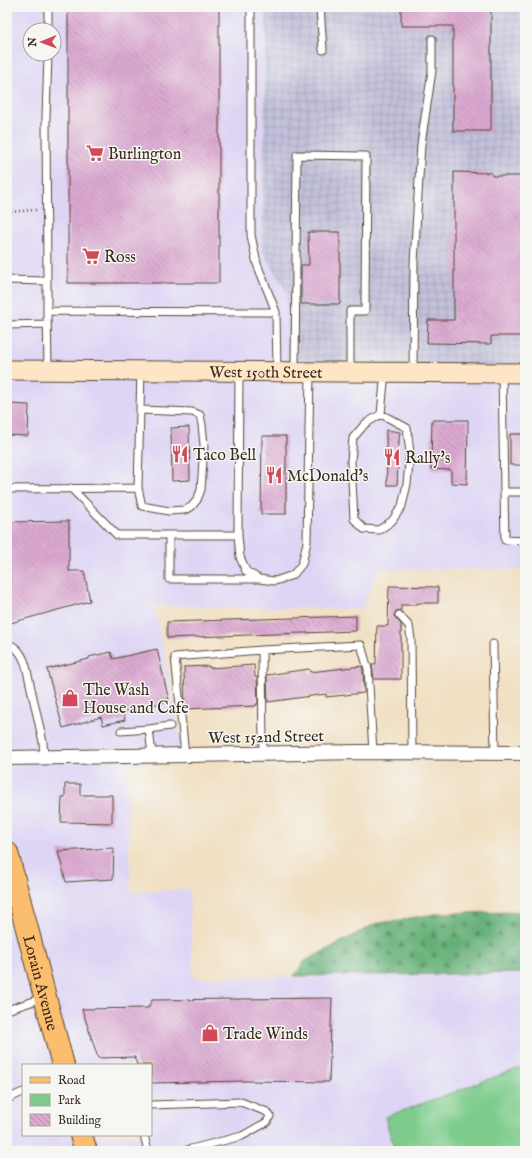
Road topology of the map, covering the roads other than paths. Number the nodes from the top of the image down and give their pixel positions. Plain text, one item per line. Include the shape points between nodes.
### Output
1 (48, 7) edge
2 (248, 7) edge
3 (320, 7) edge
4 (48, 22) edge
5 (432, 39) dead end
6 (323, 50) dead end
7 (48, 62) edge
8 (7, 280) edge
9 (47, 281) junction
10 (47, 311) junction
11 (276, 312) junction
12 (47, 324) junction
13 (7, 325) edge
14 (7, 370) edge
15 (48, 370) junction
16 (141, 370) junction
17 (239, 371) junction
18 (276, 372) junction
19 (303, 372) junction
20 (350, 372) junction
21 (385, 372) junction
22 (413, 372) junction
23 (502, 373) junction
24 (525, 373) edge
25 (140, 410) junction
26 (381, 414) junction
27 (71, 488) junction
28 (138, 488) junction
29 (7, 489) edge
30 (504, 492) junction
31 (525, 492) edge
32 (169, 535) junction
33 (238, 535) junction
34 (525, 541) edge
35 (259, 579) junction
36 (399, 615) dead end
37 (7, 644) edge
38 (493, 644) dead end
39 (262, 650) junction
40 (170, 726) dead end
41 (149, 729) junction
42 (121, 731) dead end
43 (373, 752) junction
44 (412, 752) junction
45 (263, 753) junction
46 (495, 753) junction
47 (525, 753) edge
48 (152, 755) junction
49 (185, 755) junction
50 (44, 757) junction
51 (7, 758) edge
52 (7, 853) edge
53 (45, 998) junction
54 (7, 1010) edge
55 (63, 1064) edge
56 (22, 1092) edge
57 (7, 1099) edge
58 (152, 1105) edge
59 (82, 1136) edge
60 (144, 1136) edge
61 (86, 1151) edge
62 (148, 1151) edge
63 (183, 1151) edge

1 - 4 lane
2 - 11 lane via 251,12 251,236 257,264
3 - 6 lane
5 - 22 lane via 432,71 421,144 414,263
7 - 9 lane
8 - 9 lane
9 - 10 lane
10 - 11 lane
10 - 12 lane
11 - 18 lane
12 - 13 lane
12 - 15 lane
14 - 15 main road, West 150th Street
15 - 16 main road, West 150th Street
16 - 17 main road, West 150th Street
16 - 25 lane
17 - 18 main road, West 150th Street
17 - 33 lane
18 - 19 main road, West 150th Street
19 - 20 main road, West 150th Street
19 - 20 lane via 297,155 366,156 365,311 350,311
19 - 35 lane via 307,542 302,564 293,575 276,581
20 - 21 main road, West 150th Street
21 - 22 main road, West 150th Street
21 - 26 lane
22 - 23 main road, West 150th Street
23 - 24 main road, West 150th Street
23 - 30 lane
25 - 28 lane
25 - 28 lane via 192,412 200,416 204,445 201,490 191,507 169,511 142,506
26 - 26 lane via 365,424 353,438 350,461 354,519 364,529 378,530 392,521 402,506 407,484 410,453 407,428
27 - 28 lane
27 - 29 lane
27 - 32 lane via 117,535
30 - 31 lane
30 - 34 lane via 505,540
32 - 33 lane
32 - 35 lane via 169,579
33 - 35 lane via 240,557 246,571
36 - 44 lane via 409,626 411,639
37 - 50 lane via 18,650 26,666
38 - 46 lane
39 - 43 lane via 361,645 368,669
39 - 45 lane
39 - 49 lane via 175,657
40 - 41 lane
41 - 42 lane
41 - 48 lane
43 - 44 street, West 152nd Street
43 - 45 street, West 152nd Street
44 - 46 street, West 152nd Street
45 - 49 street, West 152nd Street
46 - 47 street, West 152nd Street
48 - 49 street, West 152nd Street
48 - 50 street, West 152nd Street
50 - 51 street, West 152nd Street
52 - 53 main road, Lorain Avenue
53 - 54 lane
53 - 55 main road, Lorain Avenue
56 - 57 lane
58 - 63 lane via 241,1102 267,1112 270,1116 267,1122 242,1136
59 - 61 main road
60 - 62 lane

